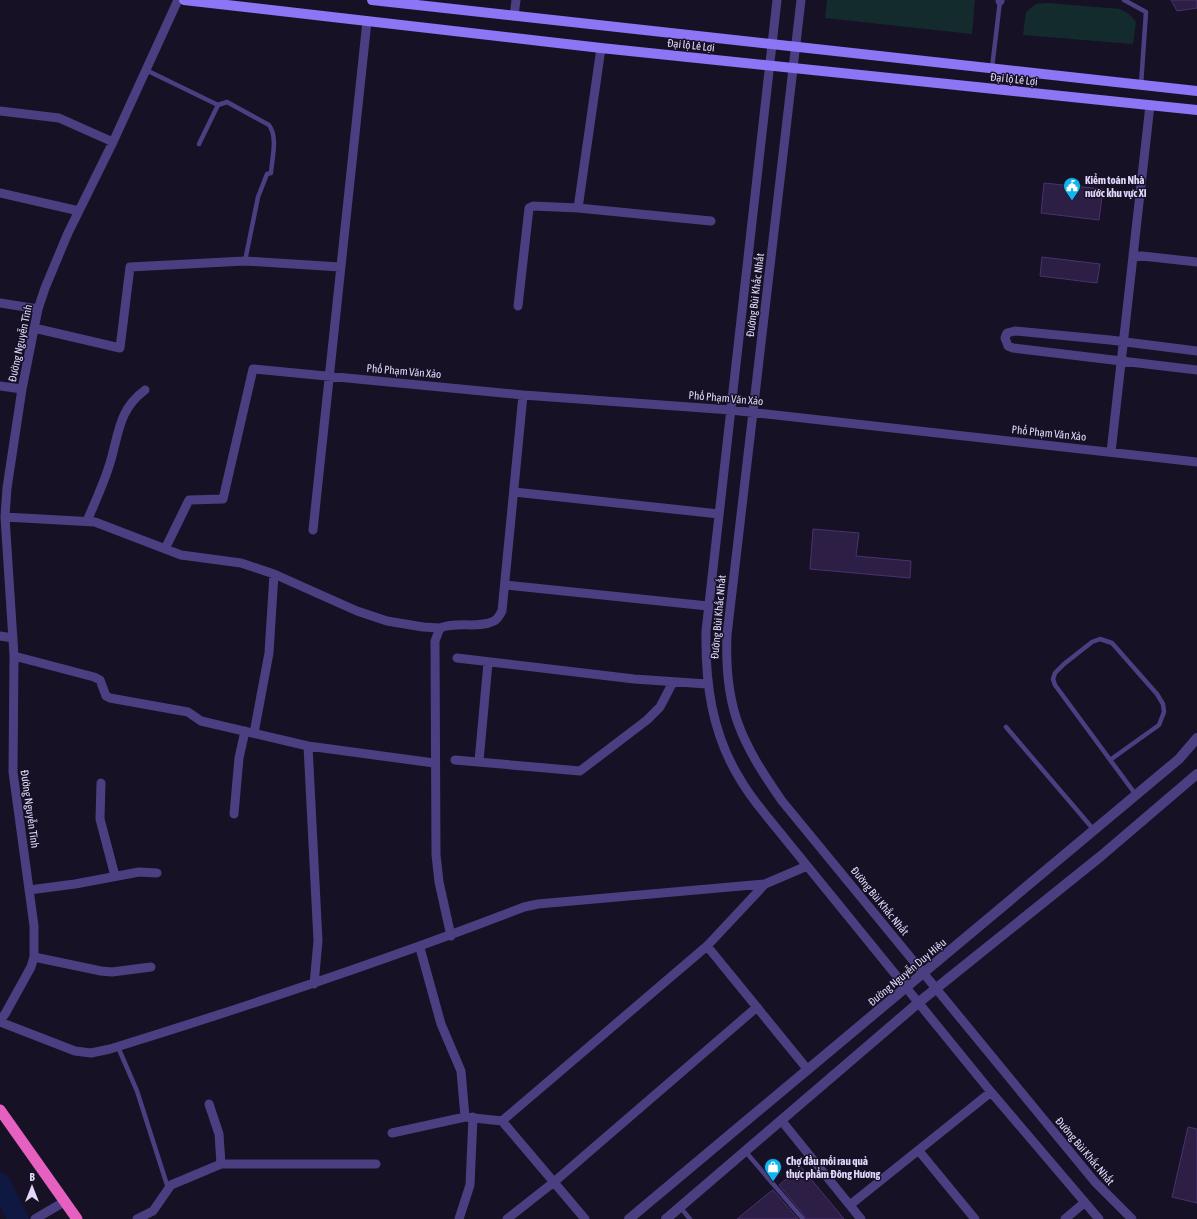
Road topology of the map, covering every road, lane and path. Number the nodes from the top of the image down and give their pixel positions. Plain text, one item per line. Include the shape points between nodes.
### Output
1 (178, 0) edge
2 (188, 0) edge
3 (372, 0) edge
4 (516, 0) edge
5 (777, 0) edge
6 (801, 0) edge
7 (1000, 0) edge
8 (1124, 0) edge
9 (514, 16) junction
10 (367, 20) junction
11 (773, 44) junction
12 (796, 47) junction
13 (601, 48) junction
14 (770, 65) junction
15 (793, 68) junction
16 (992, 68) junction
17 (146, 70) junction
18 (1141, 85) junction
19 (1197, 91) edge
20 (218, 105) junction
21 (1150, 105) junction
22 (1197, 110) edge
23 (0, 111) edge
24 (113, 142) junction
25 (199, 144) dead end
26 (0, 193) edge
27 (578, 208) junction
28 (79, 211) junction
29 (711, 221) dead end
30 (1133, 255) junction
31 (245, 261) junction
32 (1197, 262) edge
33 (340, 267) junction
34 (0, 302) edge
35 (518, 306) dead end
36 (38, 308) junction
37 (34, 328) junction
38 (1123, 342) junction
39 (1197, 352) edge
40 (1121, 361) junction
41 (1197, 370) edge
42 (329, 376) junction
43 (0, 386) edge
44 (22, 389) junction
45 (145, 390) dead end
46 (523, 395) junction
47 (731, 410) junction
48 (753, 412) junction
49 (1111, 452) junction
50 (1197, 462) edge
51 (3, 487) edge
52 (514, 492) junction
53 (719, 514) junction
54 (5, 517) junction
55 (87, 521) junction
56 (313, 530) dead end
57 (166, 549) junction
58 (274, 574) junction
59 (506, 585) junction
60 (708, 606) junction
61 (440, 628) junction
62 (0, 636) edge
63 (13, 638) junction
64 (14, 656) junction
65 (457, 658) dead end
66 (488, 663) junction
67 (674, 682) junction
68 (707, 684) junction
69 (1006, 727) dead end
70 (250, 732) junction
71 (1197, 738) edge
72 (308, 746) junction
73 (455, 760) dead end
74 (1110, 760) junction
75 (479, 761) junction
76 (434, 763) junction
77 (1197, 774) edge
78 (101, 783) dead end
79 (1136, 795) junction
80 (234, 814) dead end
81 (1094, 830) junction
82 (807, 866) junction
83 (157, 873) dead end
84 (115, 876) junction
85 (765, 884) junction
86 (29, 890) junction
87 (451, 936) junction
88 (707, 946) junction
89 (420, 948) junction
90 (34, 957) junction
91 (152, 967) dead end
92 (924, 974) junction
93 (314, 984) junction
94 (906, 988) junction
95 (936, 988) junction
96 (918, 1003) junction
97 (757, 1007) junction
98 (0, 1021) edge
99 (118, 1047) junction
100 (808, 1070) junction
101 (991, 1092) junction
102 (209, 1104) dead end
103 (0, 1110) edge
104 (469, 1117) junction
105 (781, 1120) junction
106 (502, 1121) junction
107 (392, 1133) dead end
108 (745, 1151) junction
109 (919, 1151) junction
110 (221, 1164) junction
111 (376, 1164) dead end
112 (554, 1182) junction
113 (168, 1188) junction
114 (64, 1202) junction
115 (1084, 1203) junction
116 (850, 1205) junction
117 (680, 1207) junction
118 (36, 1218) edge
119 (77, 1219) edge
120 (137, 1219) edge
121 (459, 1219) edge
122 (507, 1219) edge
123 (585, 1219) edge
124 (629, 1219) edge
125 (666, 1219) edge
126 (690, 1219) edge
127 (803, 1219) edge
128 (861, 1219) edge
129 (975, 1219) edge
130 (1065, 1219) edge
131 (1099, 1219) edge
132 (1132, 1219) edge

1 - 17 street, Đường Nguyễn Tĩnh
2 - 10 main road, Đại lộ Lê Lợi
3 - 9 main road, Đại lộ Lê Lợi
4 - 9 street
5 - 11 street, Đường Bùi Khắc Nhất
6 - 12 street, Đường Bùi Khắc Nhất
7 - 16 lane
8 - 18 lane via 1146,12
9 - 11 main road, Đại lộ Lê Lợi
10 - 13 main road, Đại lộ Lê Lợi
10 - 33 street
11 - 12 main road, Đại lộ Lê Lợi
11 - 14 street, Đường Bùi Khắc Nhất
12 - 15 street, Đường Bùi Khắc Nhất
12 - 16 main road, Đại lộ Lê Lợi
13 - 14 main road, Đại lộ Lê Lợi
13 - 27 street
14 - 15 main road, Đại lộ Lê Lợi
14 - 47 street, Đường Bùi Khắc Nhất
15 - 21 main road, Đại lộ Lê Lợi
15 - 48 street, Đường Bùi Khắc Nhất
16 - 18 main road, Đại lộ Lê Lợi
17 - 20 lane
17 - 24 street, Đường Nguyễn Tĩnh
18 - 19 main road, Đại lộ Lê Lợi
20 - 25 lane
20 - 31 lane via 227,102 269,125 274,136 271,173 267,174 258,197
21 - 22 main road, Đại lộ Lê Lợi
21 - 30 street
23 - 24 street via 59,118
24 - 28 street, Đường Nguyễn Tĩnh
26 - 28 street
27 - 29 street
27 - 35 street via 529,208
28 - 36 street, Đường Nguyễn Tĩnh
30 - 32 street
30 - 38 street
31 - 33 street
31 - 37 street via 130,267 120,348
33 - 42 street
34 - 36 street
36 - 37 street, Đường Nguyễn Tĩnh
37 - 44 street, Đường Nguyễn Tĩnh
38 - 39 street
38 - 40 street
38 - 40 street via 1015,331 1007,333 1005,338 1008,346 1013,348
40 - 41 street
40 - 49 street
42 - 46 street, Phố Phạm Văn Xảo
42 - 56 street
42 - 57 street, Phố Phạm Văn Xảo via 253,369 223,499 188,500
43 - 44 street
44 - 51 street, Đường Nguyễn Tĩnh
45 - 55 street via 131,401 126,410 104,480
46 - 47 street, Phố Phạm Văn Xảo
46 - 52 street
47 - 48 street, Phố Phạm Văn Xảo
47 - 53 street, Đường Bùi Khắc Nhất
48 - 49 street, Phố Phạm Văn Xảo
48 - 92 street, Đường Bùi Khắc Nhất via 726,658 730,696 739,730 757,765 782,801
49 - 50 street, Phố Phạm Văn Xảo
51 - 54 street, Đường Nguyễn Tĩnh
52 - 53 street
52 - 59 street
53 - 60 street, Đường Bùi Khắc Nhất
54 - 55 street
54 - 63 street, Đường Nguyễn Tĩnh
55 - 57 street
57 - 58 street via 192,558 241,563
58 - 61 street via 387,622
58 - 70 street via 269,654
59 - 60 street
59 - 61 street via 502,611 496,620 483,624 451,624
60 - 68 street, Đường Bùi Khắc Nhất via 705,664
61 - 76 street via 436,641
62 - 63 street
63 - 64 street, Đường Nguyễn Tĩnh
64 - 70 street via 94,677 100,680 106,696 110,698 188,712 201,721
64 - 86 street, Đường Nguyễn Tĩnh via 13,772
65 - 66 street
66 - 67 street
66 - 75 street
67 - 68 street
67 - 75 street via 660,707 647,720 580,771
68 - 82 street, Đường Bùi Khắc Nhất via 719,735 739,778
69 - 81 lane
70 - 72 street
70 - 80 street via 239,758
71 - 79 street, Đường Nguyễn Duy Hiệu via 1179,759
72 - 76 street
72 - 93 street via 318,941
73 - 75 street
74 - 74 lane via 1159,725 1164,712 1157,694 1112,643 1100,639 1092,642 1064,664 1053,679
74 - 79 lane
76 - 87 street via 436,854 439,882
77 - 95 street via 1101,856
78 - 84 street via 100,819
79 - 81 street, Đường Nguyễn Duy Hiệu
81 - 92 street, Đường Nguyễn Duy Hiệu
82 - 85 street
82 - 94 street, Đường Bùi Khắc Nhất
83 - 84 street via 139,872
84 - 86 street
85 - 87 street via 538,904 524,907
85 - 88 street
86 - 90 street, Đường Nguyễn Tĩnh via 34,926
87 - 89 street
88 - 97 street
88 - 106 street
89 - 93 street
89 - 104 street via 441,1024 461,1071
90 - 91 street via 112,972
90 - 98 street, Đường Nguyễn Tĩnh
92 - 94 street, Đường Nguyễn Duy Hiệu
92 - 95 street, Đường Bùi Khắc Nhất
93 - 99 street
94 - 96 street, Đường Bùi Khắc Nhất
94 - 100 street, Đường Nguyễn Duy Hiệu
95 - 96 street
95 - 132 street, Đường Bùi Khắc Nhất via 1095,1182
96 - 101 street, Đường Bùi Khắc Nhất
96 - 105 street
97 - 100 street
97 - 112 street
98 - 99 street via 75,1051 91,1053
99 - 113 lane via 137,1091
100 - 124 street, Đường Nguyễn Duy Hiệu
101 - 109 street
101 - 115 street, Đường Bùi Khắc Nhất
102 - 110 street via 219,1134
103 - 114 highway
104 - 106 street
104 - 107 street
104 - 121 street via 470,1185
105 - 108 street
105 - 116 street
106 - 112 street
108 - 117 street
108 - 127 lane
109 - 116 street
109 - 129 street
110 - 111 street
110 - 113 street
112 - 122 street
112 - 123 street
113 - 120 street via 158,1206
114 - 118 street
114 - 119 highway
115 - 130 street
115 - 131 street, Đường Bùi Khắc Nhất
116 - 128 street
117 - 125 street
117 - 126 lane

